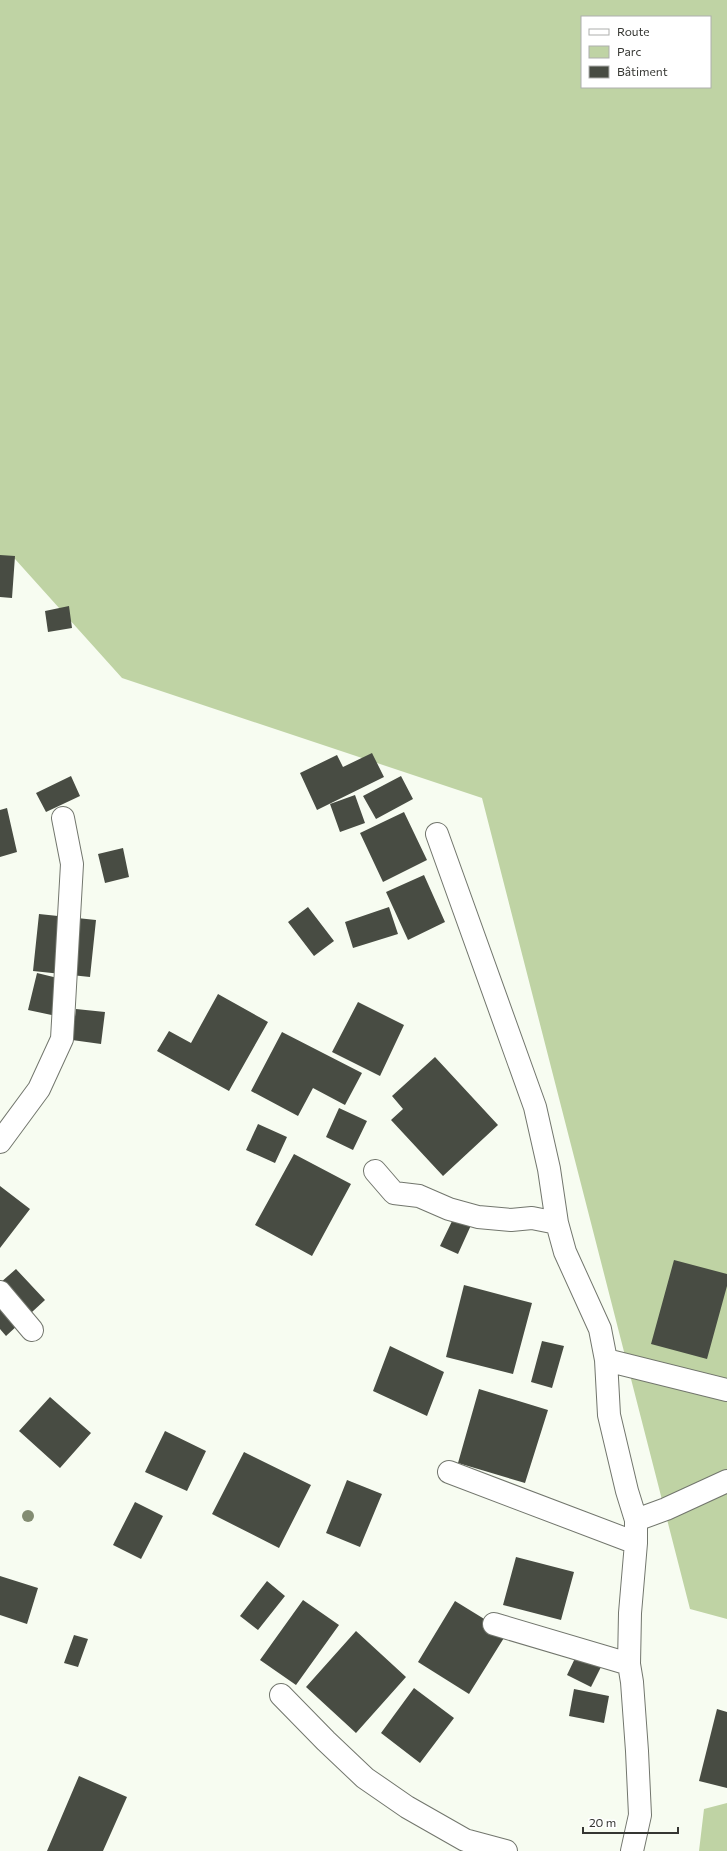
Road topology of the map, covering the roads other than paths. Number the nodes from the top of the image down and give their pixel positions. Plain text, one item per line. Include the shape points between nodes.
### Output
1 (63, 818) dead end
2 (437, 834) dead end
3 (0, 1142) edge
4 (375, 1171) dead end
5 (557, 1223) junction
6 (0, 1292) edge
7 (32, 1330) dead end
8 (606, 1360) junction
9 (727, 1390) edge
10 (449, 1472) dead end
11 (727, 1481) edge
12 (636, 1520) junction
13 (636, 1543) junction
14 (494, 1624) dead end
15 (629, 1664) junction
16 (281, 1695) dead end
17 (506, 1851) edge
18 (632, 1851) edge

1 - 3 street via 72,864 62,1039 39,1089
2 - 5 street via 535,1107 549,1170
4 - 5 street via 394,1193 419,1196 449,1209 478,1217 511,1220 532,1218
5 - 8 street via 565,1252 600,1329
6 - 7 street
8 - 9 street
8 - 12 street via 609,1416
10 - 13 street
11 - 12 street
12 - 13 street
13 - 15 street
14 - 15 street
15 - 18 street via 640,1814
16 - 17 street via 365,1778 465,1840

